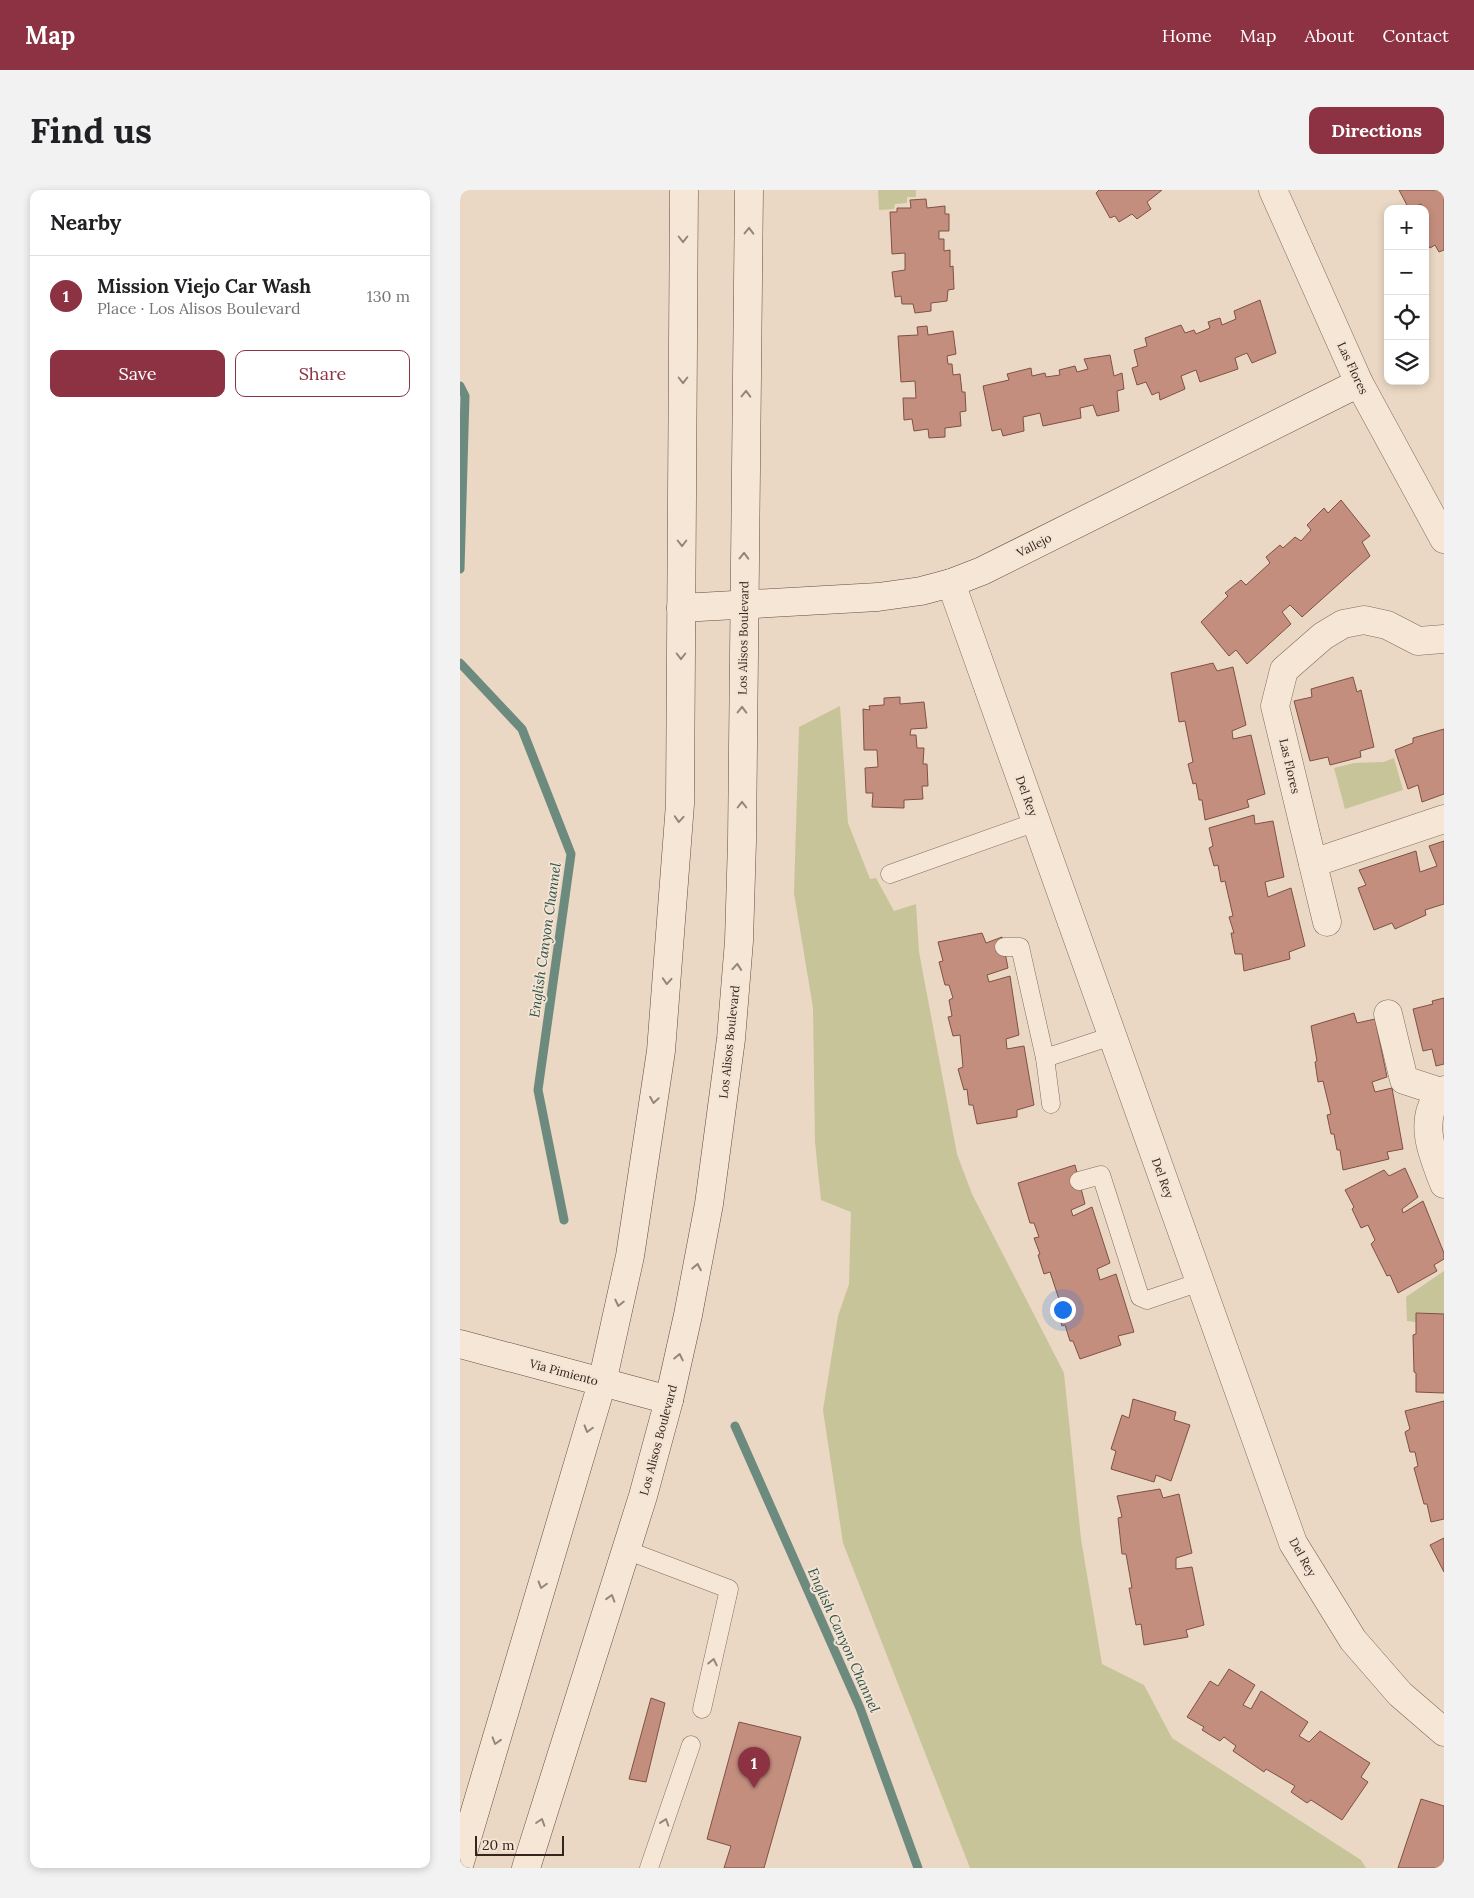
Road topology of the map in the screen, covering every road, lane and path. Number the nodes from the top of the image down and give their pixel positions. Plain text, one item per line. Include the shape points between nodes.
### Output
1 (684, 190) edge
2 (749, 190) edge
3 (1273, 190) edge
4 (1358, 383) junction
5 (1444, 540) edge
6 (951, 583) junction
7 (744, 605) junction
8 (681, 608) junction
9 (1444, 639) edge
10 (1444, 819) edge
11 (1036, 822) junction
12 (1313, 863) junction
13 (890, 874) dead end
14 (1327, 922) dead end
15 (1004, 947) dead end
16 (1388, 1014) dead end
17 (1112, 1036) junction
18 (1045, 1058) junction
19 (1442, 1091) edge
20 (1051, 1104) dead end
21 (1079, 1181) dead end
22 (1444, 1184) edge
23 (1200, 1282) junction
24 (460, 1344) edge
25 (602, 1382) junction
26 (669, 1400) junction
27 (626, 1550) junction
28 (702, 1709) dead end
29 (1444, 1732) edge
30 (691, 1745) dead end
31 (460, 1862) edge
32 (526, 1868) edge
33 (649, 1868) edge

1 -> 8 street
7 -> 2 street, Los Alisos Boulevard
3 - 4 street, Las Flores
4 - 5 street, Las Flores
4 - 6 street, Vallejo via 982,571
6 - 7 street, Vallejo via 878,597
6 - 11 street, Del Rey
7 - 8 street, Vallejo
26 -> 7 street, Los Alisos Boulevard via 709,1204 731,1038 739,941
8 -> 25 street via 680,804 661,1051 630,1256
9 - 12 street, Las Flores via 1418,641 1387,625 1364,620 1343,624 1323,636 1284,670 1275,706
10 - 12 street
11 - 13 lane
11 - 17 street, Del Rey
12 - 14 street, Las Flores
15 - 18 lane via 1020,946
16 - 19 street via 1404,1080
17 - 18 lane
17 - 23 street, Del Rey
18 - 20 lane
19 - 22 street via 1430,1108 1428,1127 1433,1155
21 - 23 lane via 1102,1175 1140,1297 1147,1300
23 - 29 street, Del Rey via 1293,1543 1352,1640 1400,1694
24 - 25 street, Via Pimiento
25 - 26 street, Via Pimiento
25 -> 31 street
26 - 27 street, Los Alisos Boulevard
28 -> 27 lane via 729,1589
32 -> 27 street, Los Alisos Boulevard
33 -> 30 lane

